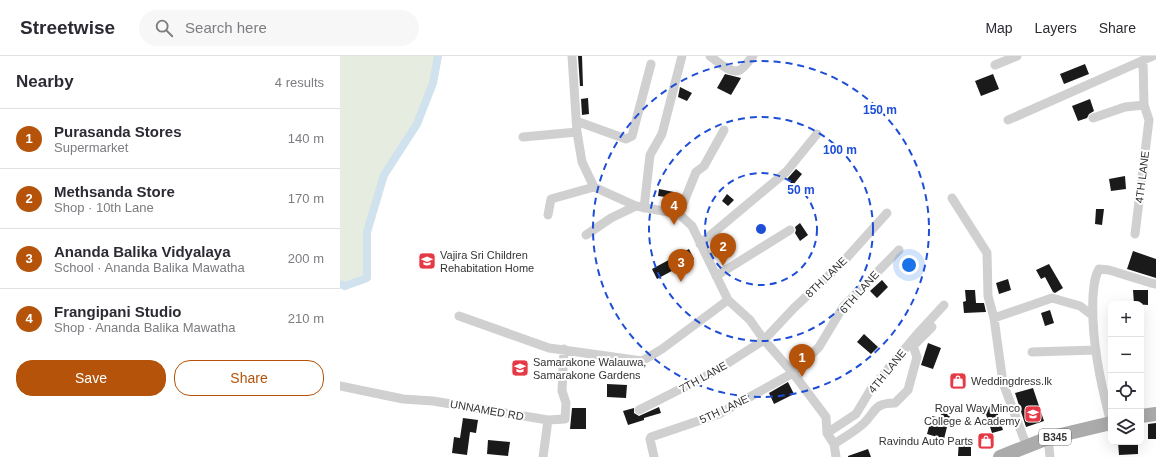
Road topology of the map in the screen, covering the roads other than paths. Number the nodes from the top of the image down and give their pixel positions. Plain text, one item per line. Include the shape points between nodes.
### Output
1 (572, 56) edge
2 (682, 56) edge
3 (710, 56) edge
4 (753, 56) edge
5 (1017, 56) edge
6 (1153, 56) edge
7 (1143, 61) junction
8 (651, 64) dead end
9 (995, 65) dead end
10 (1144, 105) junction
11 (1094, 118) dead end
12 (1152, 119) edge
13 (1008, 120) dead end
14 (576, 121) junction
15 (724, 130) dead end
16 (577, 132) junction
17 (817, 134) dead end
18 (523, 137) dead end
19 (594, 187) junction
20 (952, 198) dead end
21 (640, 207) junction
22 (887, 213) dead end
23 (679, 214) junction
24 (548, 215) dead end
25 (790, 230) dead end
26 (1134, 234) dead end
27 (586, 235) dead end
28 (700, 244) junction
29 (899, 250) dead end
30 (716, 276) junction
31 (1156, 284) edge
32 (728, 300) junction
33 (944, 305) dead end
34 (1092, 315) junction
35 (459, 316) dead end
36 (994, 318) junction
37 (932, 327) dead end
38 (764, 340) junction
39 (564, 349) junction
40 (1096, 350) junction
41 (1032, 352) dead end
42 (793, 373) junction
43 (340, 386) edge
44 (639, 410) dead end
45 (1108, 411) edge
46 (1156, 414) edge
47 (1144, 416) edge
48 (548, 420) junction
49 (1108, 424) edge
50 (827, 433) junction
51 (1048, 438) junction
52 (834, 444) junction
53 (1027, 447) junction
54 (543, 457) edge
55 (654, 457) edge
56 (836, 457) edge
57 (1000, 457) edge
58 (1050, 457) edge

1 - 14 street
2 - 21 street via 662,134 650,155
3 - 4 street via 736,72
5 - 9 street
6 - 7 street
7 - 10 street, 4TH LANE
7 - 13 street
8 - 14 street via 632,136 626,139
10 - 11 street via 1126,107
10 - 12 street, 4TH LANE
12 - 26 street, 4TH LANE
14 - 16 street
15 - 23 street via 704,166 696,172
16 - 18 street
16 - 19 street via 582,162
17 - 28 street via 786,172
19 - 21 street
19 - 24 street via 551,198
20 - 36 street via 987,253 988,296
21 - 23 street
21 - 27 street via 611,218
22 - 38 street, 8TH LANE via 842,263
23 - 28 street via 692,226
25 - 30 street
28 - 30 street
29 - 42 street, 6TH LANE via 843,307 819,346
30 - 32 street
31 - 34 street via 1110,270 1099,270 1095,276
32 - 38 street via 750,320
32 - 39 street via 642,361
33 - 50 street, 4TH LANE via 871,389 856,414
34 - 36 street via 1080,306 1052,298
34 - 40 street
35 - 39 street via 549,348
36 - 53 street via 1003,383
37 - 52 street via 913,346 917,357 908,390 895,403 884,403 873,410 863,424
38 - 42 street
38 - 44 street, 7TH LANE via 714,372
39 - 48 street, UNNAMED RD via 562,391 566,403 565,419
40 - 41 street
40 - 45 street via 1098,373
42 - 50 street via 826,417
42 - 55 street, 5TH LANE via 719,414 652,437 650,439
43 - 48 street, UNNAMED RD
46 - 47 main road
48 - 54 street
49 - 51 main road, B345
50 - 52 street
51 - 53 main road, B345
51 - 58 street
52 - 56 street
53 - 57 main road, B345

